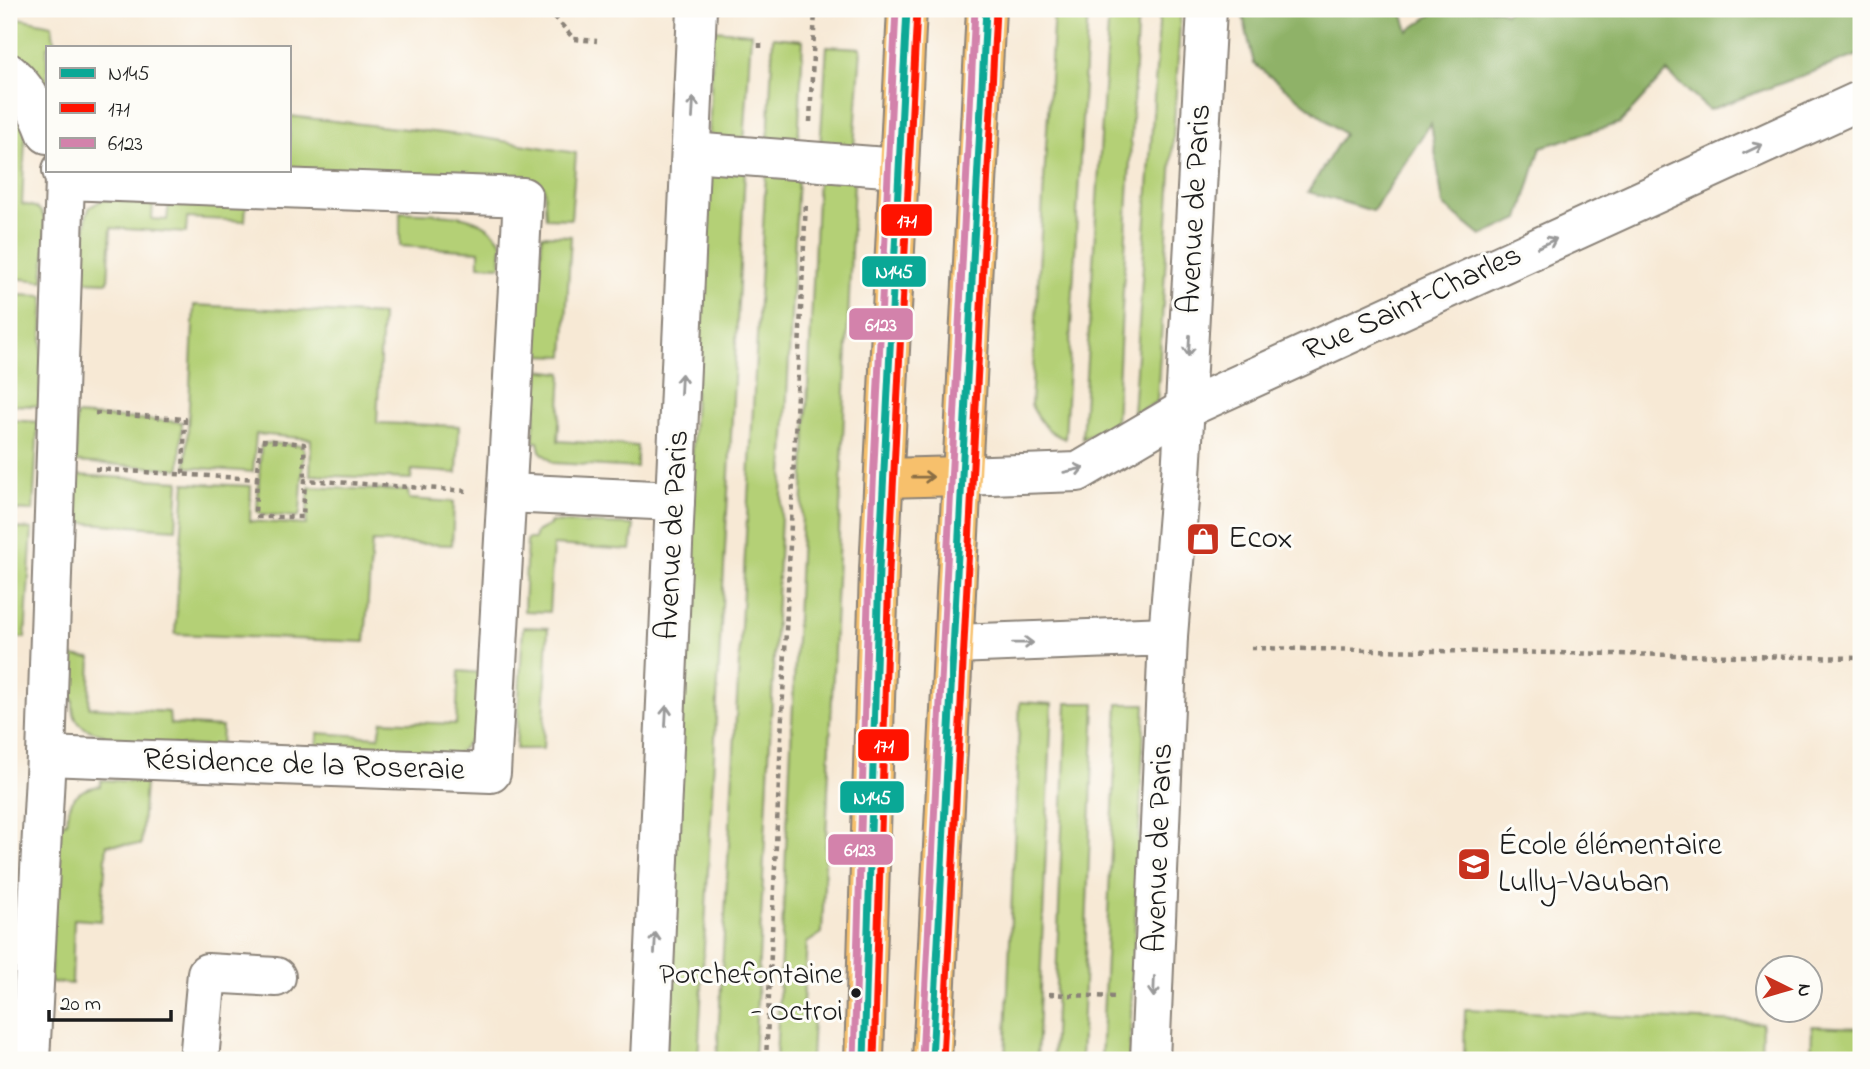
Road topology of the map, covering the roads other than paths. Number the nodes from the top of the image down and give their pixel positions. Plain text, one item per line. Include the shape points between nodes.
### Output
1 (698, 9) edge
2 (907, 9) edge
3 (986, 9) edge
4 (1207, 9) edge
5 (9, 73) edge
6 (1861, 100) edge
7 (46, 131) edge
8 (691, 152) junction
9 (900, 168) junction
10 (64, 175) edge
11 (1185, 408) junction
12 (961, 476) junction
13 (885, 478) junction
14 (507, 493) junction
15 (675, 501) junction
16 (1168, 636) junction
17 (955, 644) junction
18 (46, 756) junction
19 (276, 977) dead end
20 (30, 1060) edge
21 (199, 1060) edge
22 (650, 1060) edge
23 (864, 1060) edge
24 (932, 1060) edge
25 (1150, 1060) edge

8 -> 1 street, Avenue de Paris
2 - 9 main road
3 - 12 main road
4 -> 11 street, Avenue de Paris
5 - 7 street
11 -> 6 street, Rue Saint-Charles
8 - 9 street
15 -> 8 street, Avenue de Paris
9 - 13 main road
10 - 14 street, Résidence de la Roseraie via 523,198
10 - 18 street, Résidence de la Roseraie
12 -> 11 street, Rue Saint-Charles via 1078,472
11 - 16 street, Avenue de Paris
13 -> 12 main road
12 - 17 main road
13 - 23 main road
14 - 15 street
14 - 18 street, Résidence de la Roseraie via 491,774
22 -> 15 street, Avenue de Paris
17 -> 16 street
16 -> 25 street, Avenue de Paris
17 - 24 main road
18 - 20 street, Résidence de la Roseraie
19 - 21 street via 207,973

